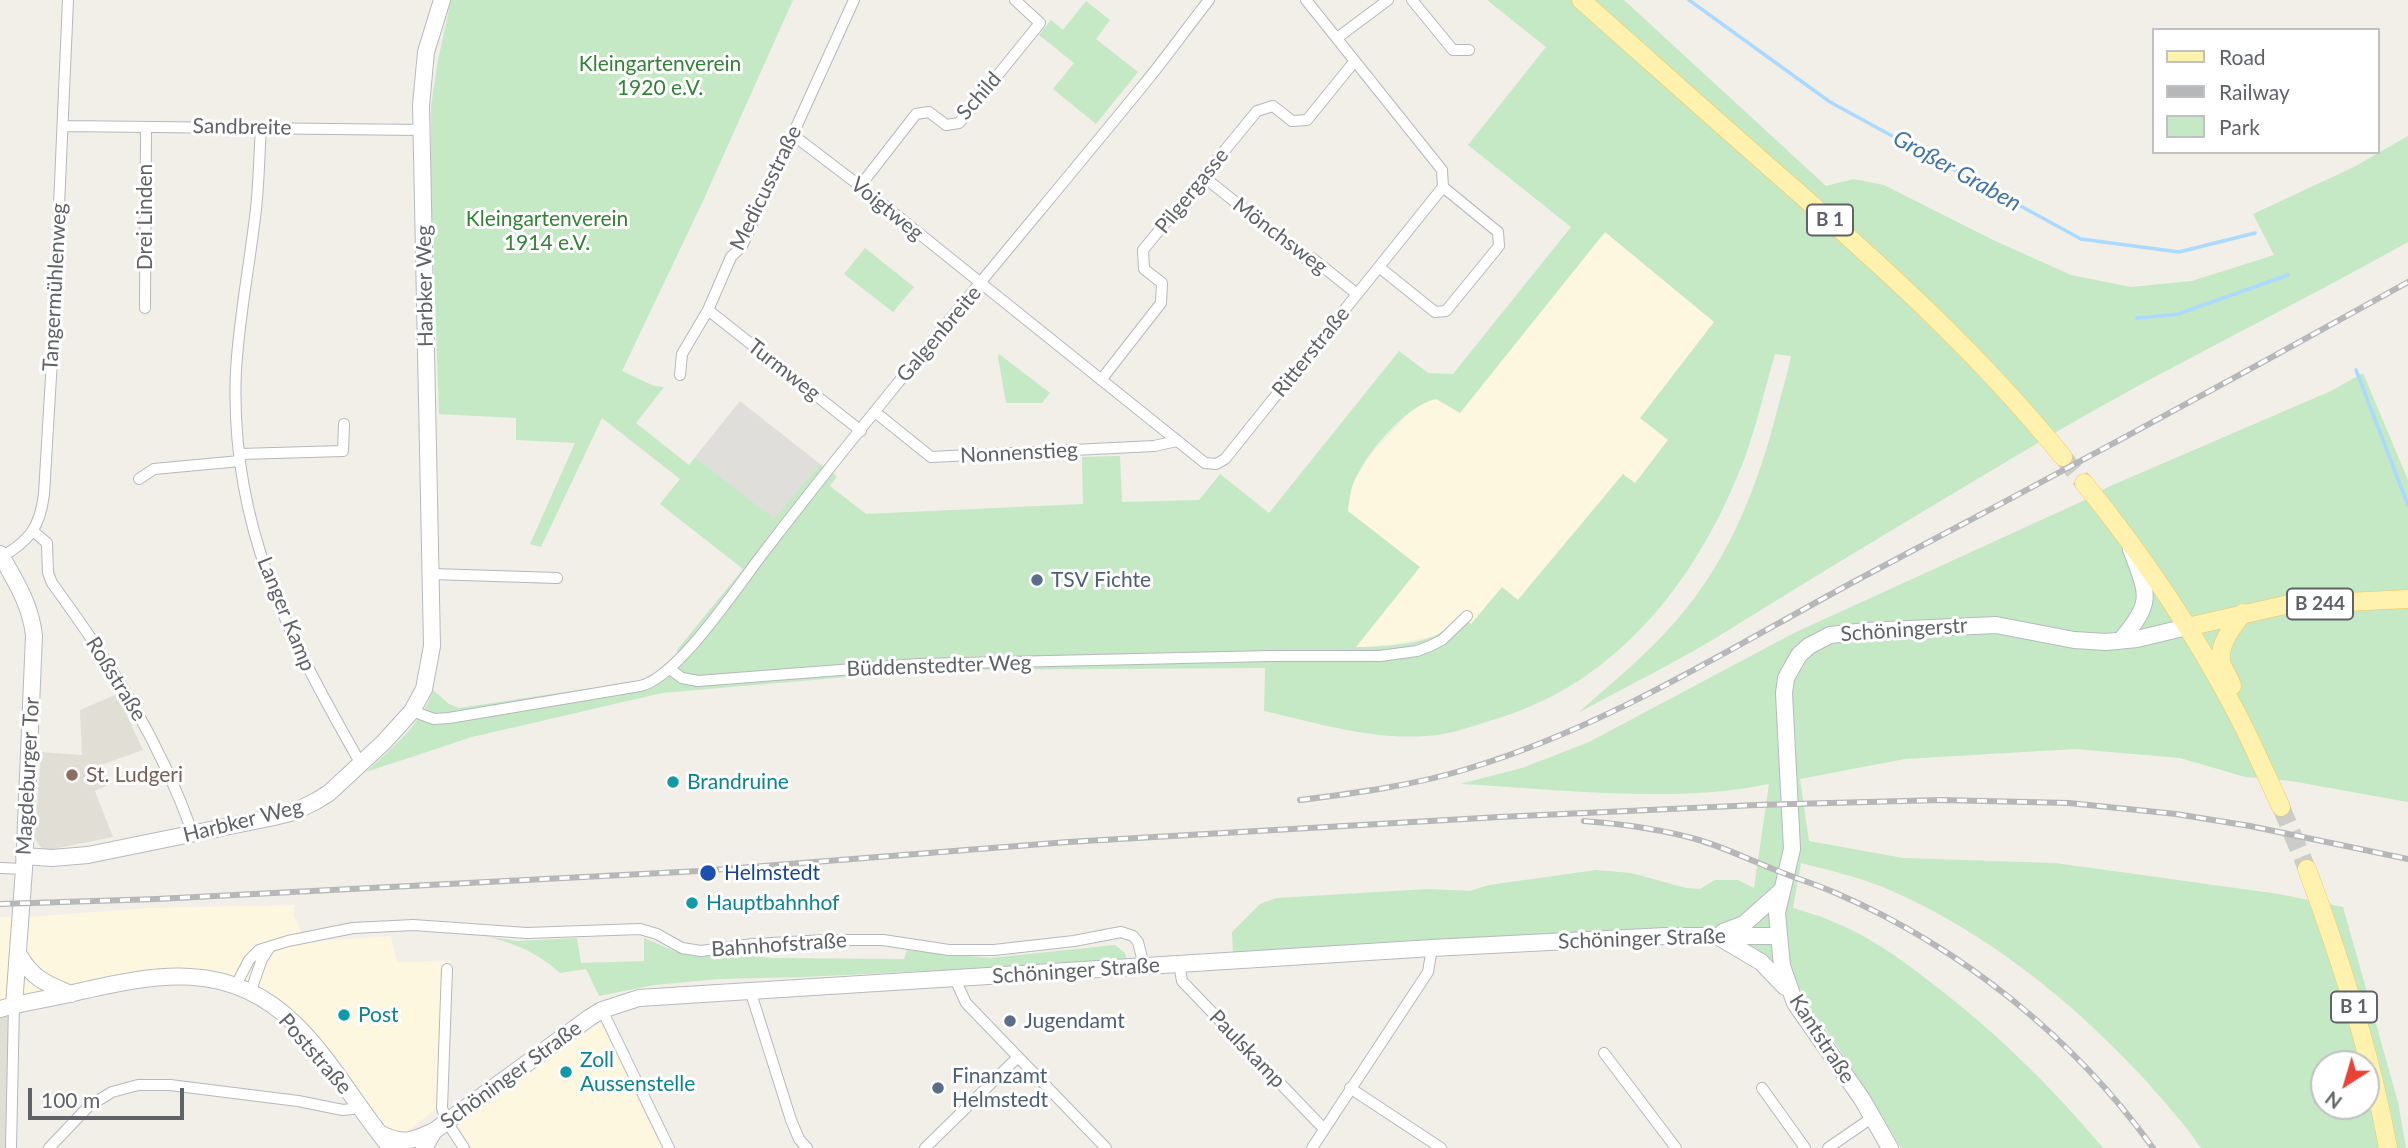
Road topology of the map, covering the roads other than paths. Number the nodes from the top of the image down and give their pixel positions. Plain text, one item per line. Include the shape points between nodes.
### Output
1 (68, 0) edge
2 (442, 0) edge
3 (854, 0) edge
4 (1014, 0) edge
5 (1209, 0) edge
6 (1306, 0) edge
7 (1388, 0) edge
8 (1412, 0) edge
9 (1581, 0) edge
10 (1337, 38) junction
11 (1469, 50) dead end
12 (1354, 62) junction
13 (63, 126) junction
14 (146, 127) junction
15 (261, 127) junction
16 (422, 130) junction
17 (793, 135) junction
18 (1204, 177) junction
19 (860, 186) junction
20 (1443, 187) junction
21 (1379, 267) junction
22 (981, 284) junction
23 (1357, 294) junction
24 (145, 308) dead end
25 (708, 310) junction
26 (680, 375) dead end
27 (1101, 380) junction
28 (875, 412) junction
29 (344, 424) dead end
30 (861, 430) junction
31 (1177, 441) junction
32 (2063, 457) tunnel mouth
33 (240, 458) junction
34 (139, 479) dead end
35 (2084, 483) tunnel mouth
36 (33, 531) junction
37 (2129, 544) junction
38 (1, 556) edge
39 (432, 574) junction
40 (556, 578) dead end
41 (2408, 599) edge
42 (2243, 613) junction
43 (1467, 616) dead end
44 (2187, 627) junction
45 (2121, 640) junction
46 (670, 669) junction
47 (2235, 710) junction
48 (412, 711) junction
49 (361, 764) junction
50 (1789, 797) joint
51 (2281, 807) tunnel mouth
52 (193, 834) junction
53 (24, 862) junction
54 (0, 868) edge
55 (2307, 869) tunnel mouth
56 (1781, 890) junction
57 (1714, 935) junction
58 (1778, 936) junction
59 (1432, 948) junction
60 (19, 955) junction
61 (1180, 964) junction
62 (1144, 966) junction
63 (447, 969) dead end
64 (955, 979) junction
65 (242, 990) junction
66 (750, 990) junction
67 (71, 993) junction
68 (1790, 993) junction
69 (7, 1007) edge
70 (603, 1010) junction
71 (1604, 1053) dead end
72 (1018, 1057) junction
73 (1350, 1088) junction
74 (1762, 1088) dead end
75 (360, 1108) junction
76 (1873, 1117) junction
77 (441, 1126) junction
78 (1324, 1129) junction
79 (378, 1132) junction
80 (461, 1143) edge
81 (11, 1148) edge
82 (49, 1148) edge
83 (391, 1148) edge
84 (424, 1148) edge
85 (669, 1148) edge
86 (807, 1148) edge
87 (925, 1148) edge
88 (1106, 1148) edge
89 (1312, 1148) edge
90 (1441, 1148) edge
91 (1676, 1148) edge
92 (1805, 1148) edge
93 (1828, 1148) edge
94 (1890, 1148) edge
95 (2388, 1148) edge

1 - 13 street, Tangermühlenweg
2 - 16 main road, Harbker Weg via 423,69
3 - 17 street, Medicusstraße
4 - 19 street, Schild via 1040,23 959,124 946,125 929,113 916,114
5 - 22 street, Galgenbreite
6 - 10 street
7 - 10 street
8 - 11 street via 1453,50
9 - 32 main road, B 1 via 1933,314 2020,404
10 - 12 street
12 - 18 street, Pilgergasse via 1307,120 1292,121 1273,106 1257,111
12 - 20 street via 1441,170
13 - 14 street, Sandbreite
13 - 36 street, Tangermühlenweg via 44,494
14 - 15 street, Sandbreite
14 - 24 street, Drei Linden
15 - 16 street, Sandbreite
15 - 33 street, Langer Kamp via 256,216 237,363
16 - 39 main road, Harbker Weg
17 - 19 street, Voigtweg
17 - 25 street, Medicusstraße
18 - 23 street, Mönchsweg
18 - 27 street, Pilgergasse via 1143,250 1144,269 1162,283 1161,303
19 - 22 street, Voigtweg
20 - 21 street, Ritterstraße
20 - 21 street via 1498,232 1499,246 1446,311 1435,312
21 - 23 street, Ritterstraße
22 - 27 street, Ritterstraße
22 - 28 street, Galgenbreite
23 - 31 street, Ritterstraße via 1225,459 1205,463
25 - 26 street, Medicusstraße via 682,354
25 - 30 street, Turmweg
27 - 31 street, Ritterstraße
28 - 30 street, Galgenbreite
28 - 31 street, Nonnenstieg via 930,457 1154,446
29 - 33 street via 343,451
30 - 46 street, Galgenbreite
33 - 34 street via 154,469
33 - 49 street, Langer Kamp via 245,501 281,611
35 - 37 main road
36 - 38 street
36 - 52 street, Roßstraße via 47,544 52,583 137,709
37 - 44 main road
37 - 45 main road via 2145,601 2139,618
38 - 53 main road, Magdeburger Tor via 27,603 34,636
39 - 40 street
39 - 48 main road, Harbker Weg via 428,674
41 - 42 main road, B 244
42 - 44 main road, B 244
42 - 47 main road via 2220,654 2232,683
43 - 46 street, Büddenstedter Weg via 1430,646 1380,656 918,664 698,681 682,678
44 - 45 main road
44 - 47 main road
45 - 50 main road, Schöningerstr via 2074,640 1996,625 1867,631 1818,640 1799,655 1786,678
46 - 48 street via 650,684 449,718 433,719
47 - 51 main road
48 - 49 main road, Harbker Weg
49 - 52 main road, Harbker Weg via 329,793 294,812
50 - 56 main road, Kantstraße via 1792,849
52 - 53 main road, Harbker Weg via 88,855
53 - 54 street
53 - 60 main road, Magdeburger Tor
55 - 95 main road, B 1 via 2350,993
56 - 57 main road via 1745,924
56 - 58 main road, Kantstraße
57 - 58 main road, Schöninger Straße
57 - 59 main road, Schöninger Straße
57 - 68 main road via 1761,962
58 - 68 main road, Kantstraße
59 - 61 main road, Schöninger Straße
59 - 73 street via 1428,972
60 - 67 main road via 40,981
60 - 69 main road, Magdeburger Tor
61 - 62 main road, Schöninger Straße
61 - 78 street, Paulskamp via 1182,981
62 - 64 main road, Schöninger Straße
62 - 65 street, Bahnhofstraße via 1139,942 1121,932 994,950 826,940 701,951 682,948 640,929 527,933 398,925 353,928 270,947
63 - 77 street
64 - 66 main road, Schöninger Straße
64 - 72 street via 966,1003
65 - 67 main road, Poststraße via 201,977 169,975
65 - 75 main road, Poststraße via 298,1027
66 - 70 main road, Schöninger Straße via 639,998
66 - 86 street via 791,1120
67 - 69 main road, Poststraße
68 - 76 main road, Kantstraße
69 - 81 street
70 - 77 main road, Schöninger Straße
70 - 85 street
71 - 91 street
72 - 87 street
72 - 88 street
73 - 78 street
73 - 90 street
74 - 92 street
75 - 79 main road, Poststraße
75 - 82 street via 343,1110 170,1085 138,1085 89,1105
76 - 93 street
76 - 94 main road, Kantstraße
77 - 79 main road via 408,1142
77 - 80 street
77 - 84 main road, Schöninger Straße
78 - 89 street
79 - 83 main road, Poststraße

